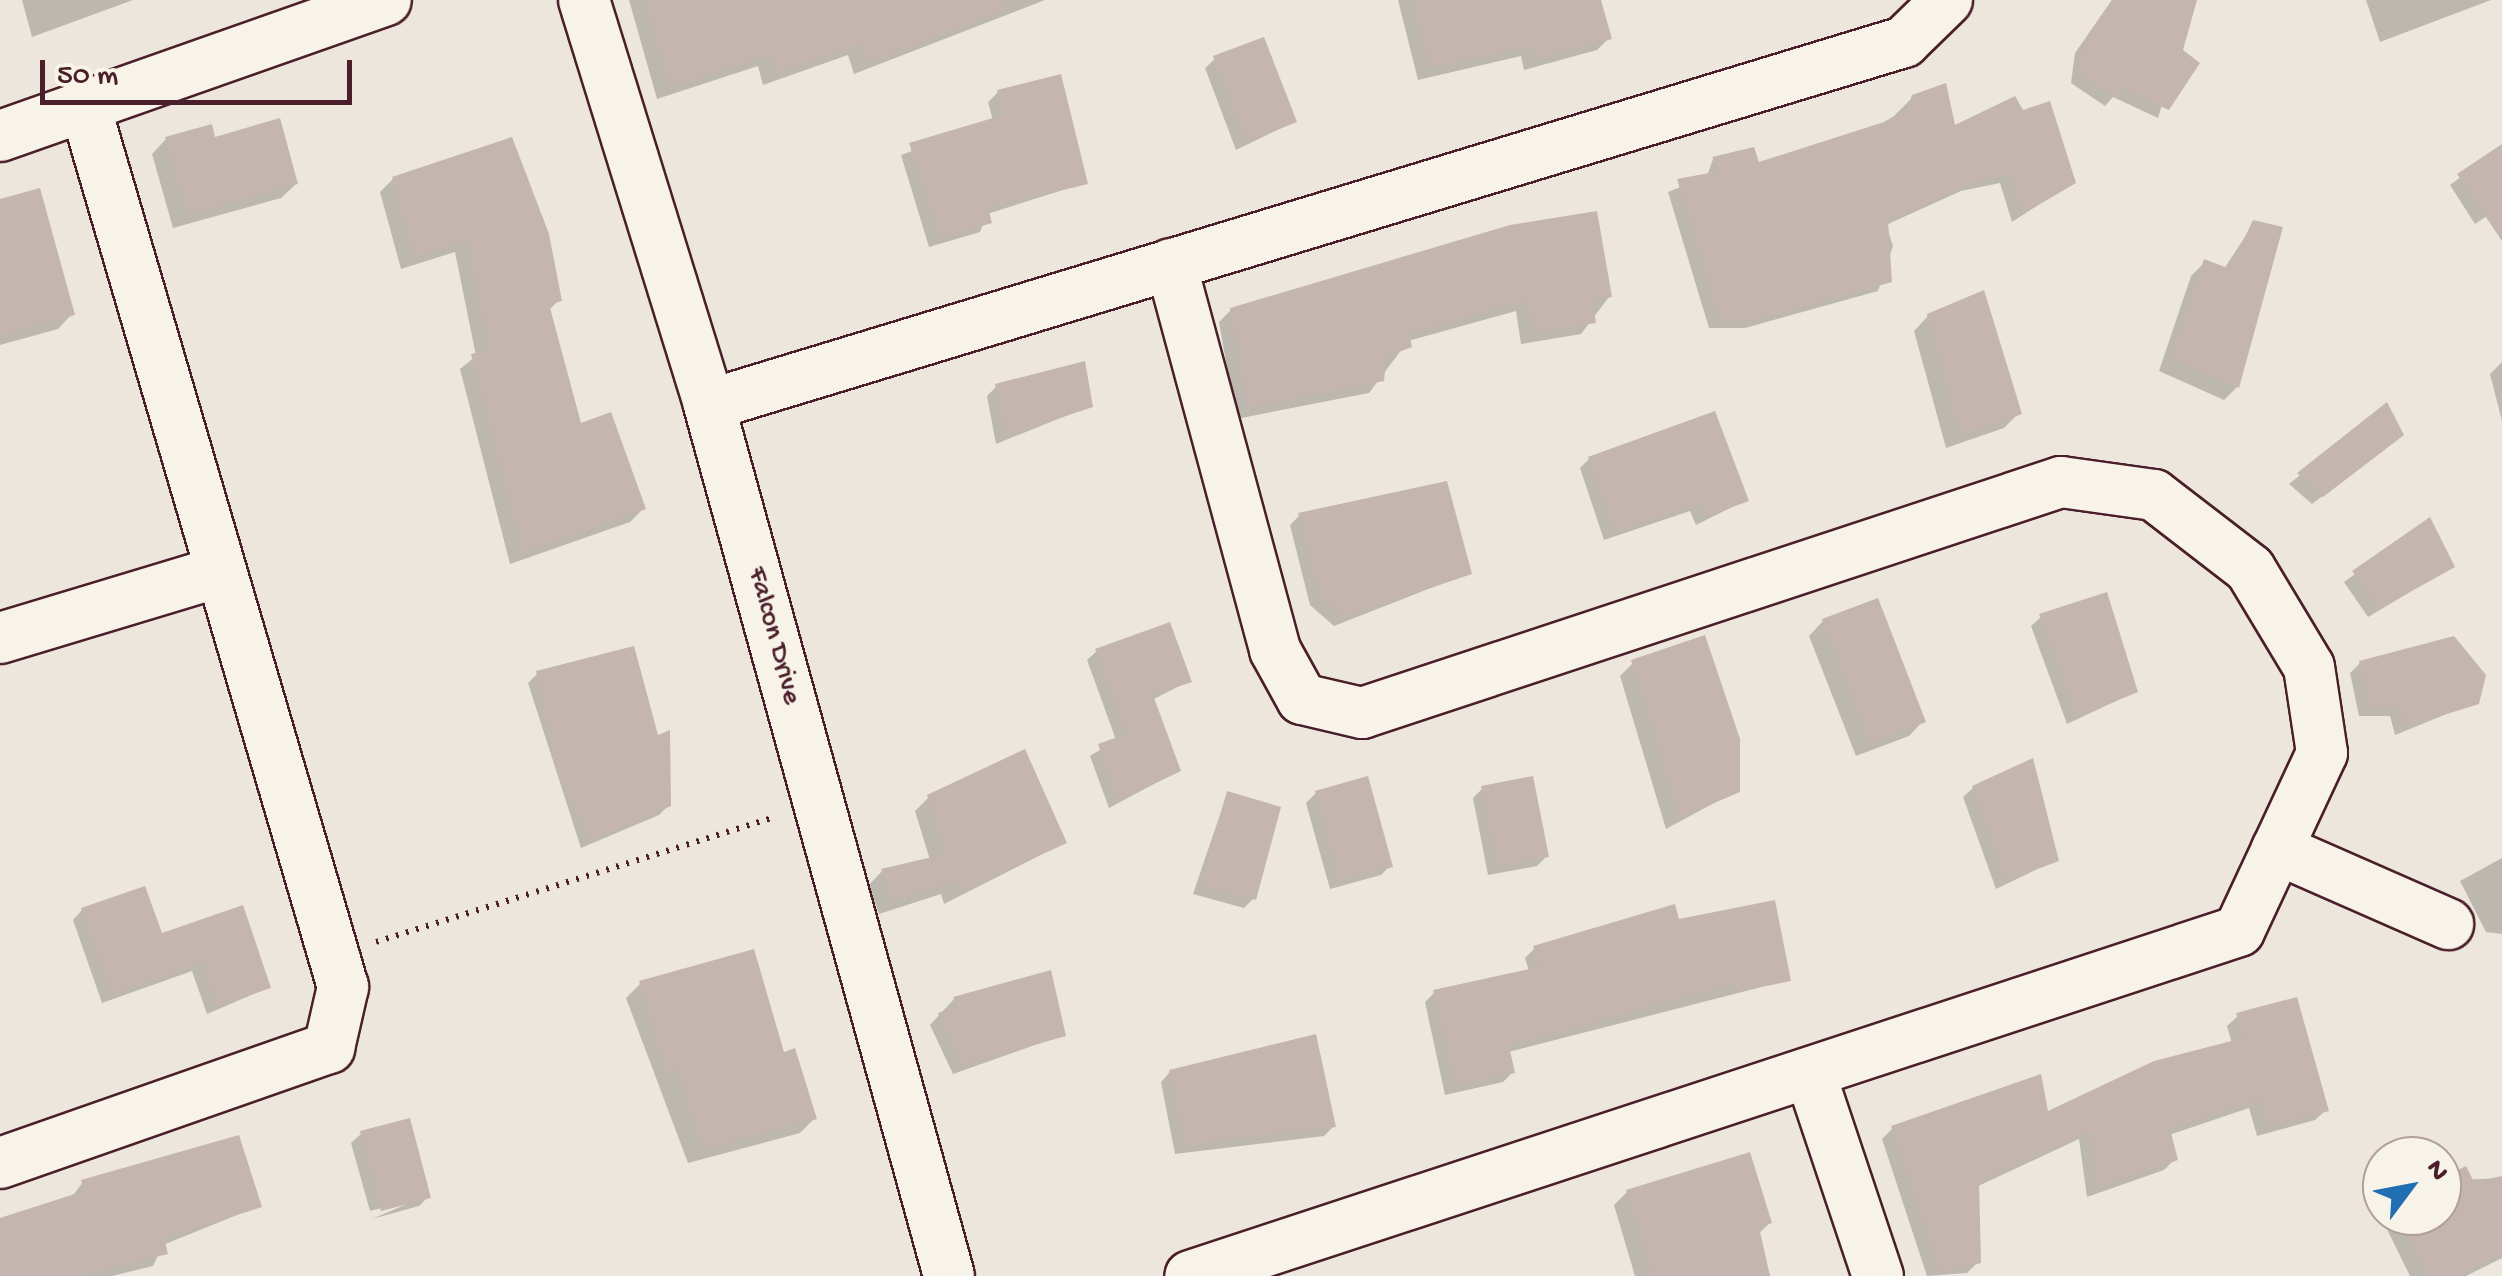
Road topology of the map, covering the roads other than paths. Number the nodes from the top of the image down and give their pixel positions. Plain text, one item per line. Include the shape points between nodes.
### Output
1 (386, 0) edge
2 (584, 0) edge
3 (1948, 0) edge
4 (86, 110) junction
5 (0, 136) edge
6 (1171, 264) junction
7 (709, 405) junction
8 (214, 573) junction
9 (0, 638) edge
10 (2277, 848) junction
11 (2448, 924) dead end
12 (1810, 1073) junction
13 (0, 1163) edge
14 (949, 1276) edge
15 (1190, 1276) edge
16 (1878, 1276) edge

1 - 4 street
2 - 7 street, Falcon Drive
3 - 6 street via 1904,42
4 - 5 street
4 - 8 street
6 - 7 street
6 - 10 street via 1275,650 1302,699 1362,713 2062,482 2154,495 2250,569 2309,667 2322,752
7 - 14 street, Falcon Drive
8 - 9 street
8 - 13 street via 343,987 329,1048
10 - 11 street
10 - 12 street via 2239,931
12 - 15 street
12 - 16 street

